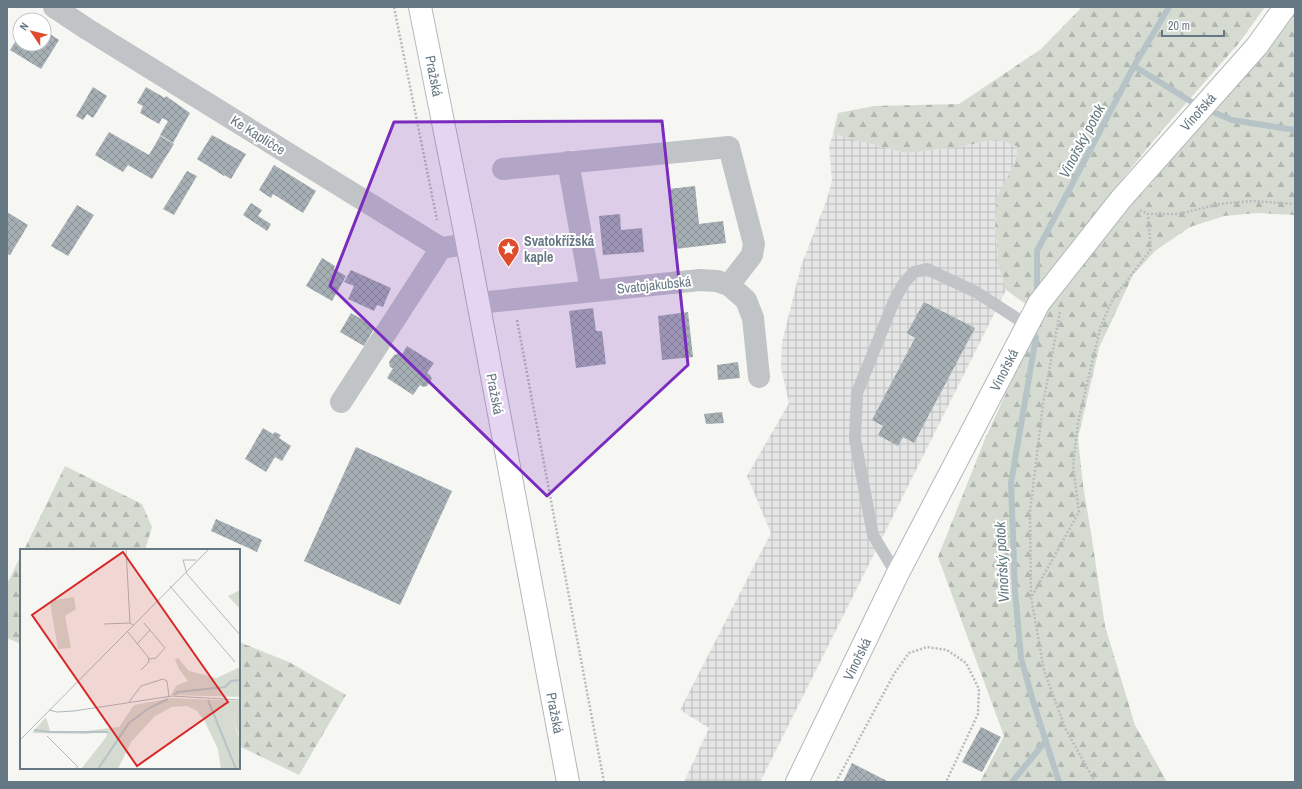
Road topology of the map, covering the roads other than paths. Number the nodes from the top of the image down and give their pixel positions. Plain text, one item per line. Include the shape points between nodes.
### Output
1 (54, 7) edge
2 (420, 7) edge
3 (1285, 7) edge
4 (568, 162) junction
5 (503, 169) dead end
6 (467, 244) junction
7 (441, 248) junction
8 (729, 285) junction
9 (591, 291) junction
10 (478, 303) junction
11 (1027, 325) junction
12 (759, 377) dead end
13 (342, 402) dead end
14 (897, 575) junction
15 (568, 782) edge
16 (797, 782) edge

1 - 7 street, Ke Kapličce
2 - 6 street, Pražská
3 - 11 street, Vinořská via 1257,46 1121,199 1038,304
4 - 5 street
4 - 8 street via 729,147 754,244 752,255
4 - 9 street
6 - 7 street
6 - 10 street, Pražská
7 - 13 street
8 - 9 street, Svatojakubská via 700,280
8 - 12 street, Svatojakubská via 746,300 753,318
9 - 10 street, Svatojakubská
10 - 15 street, Pražská
11 - 14 street, Vinořská
11 - 14 lane via 976,292 927,269 914,272 900,289 857,393 855,439 873,535
14 - 16 street, Vinořská

